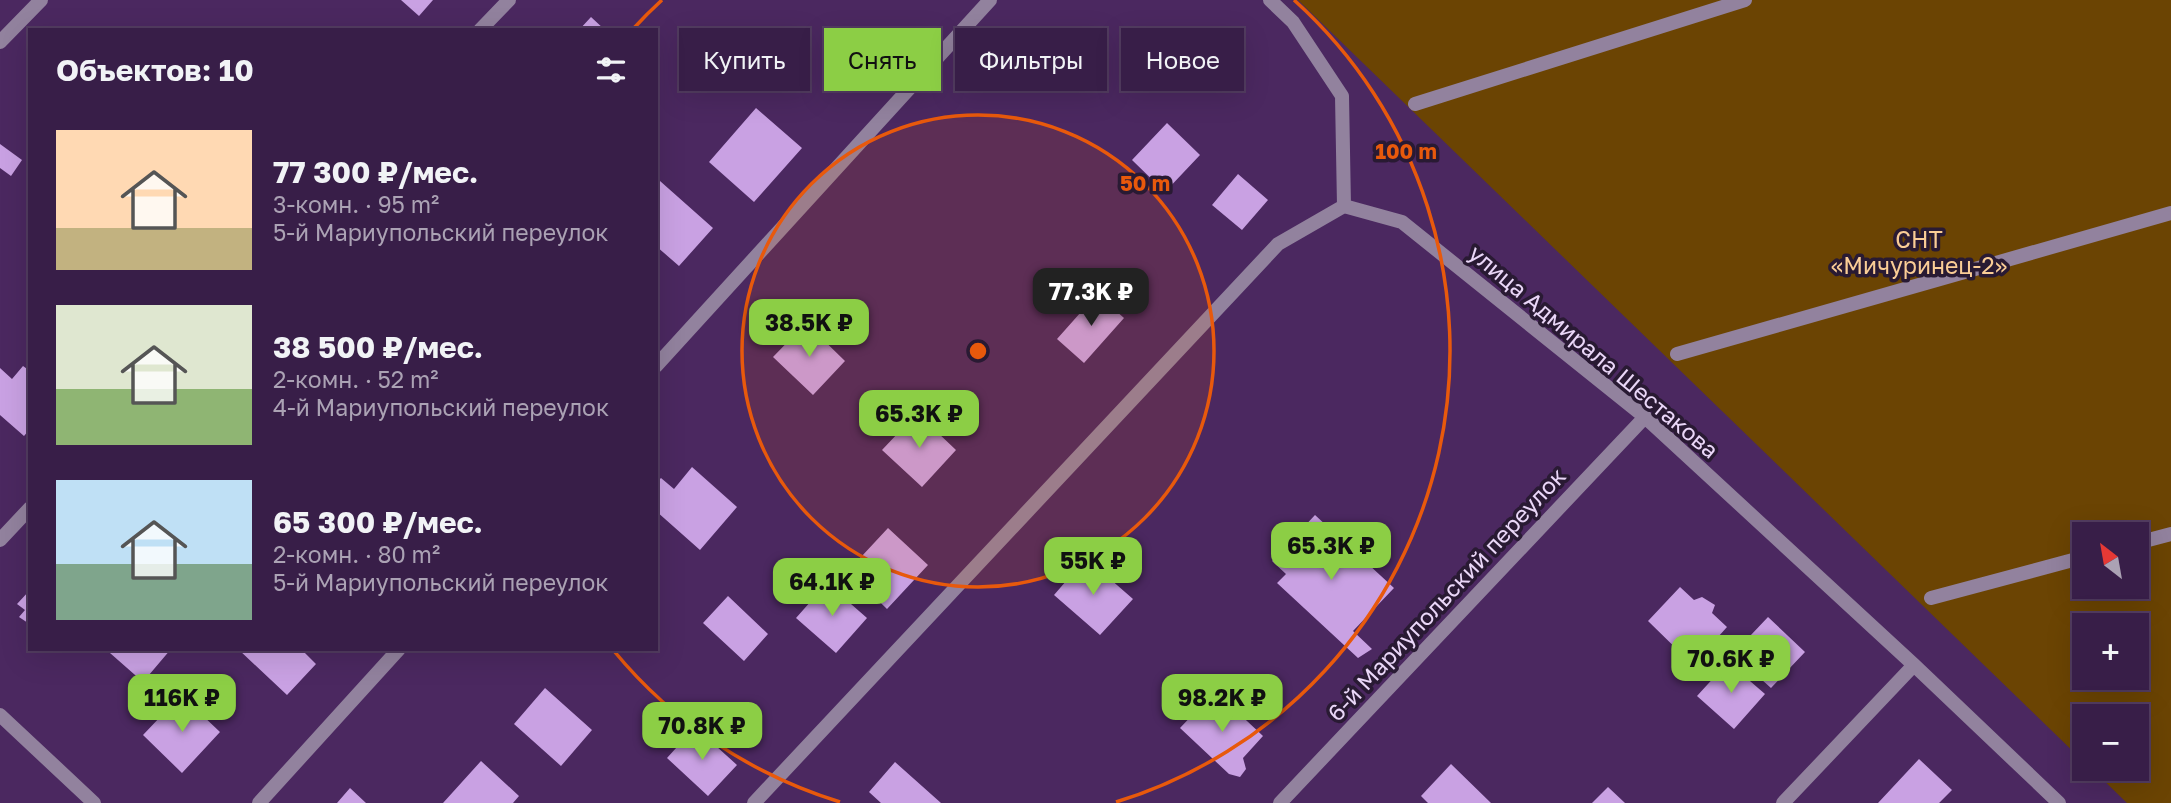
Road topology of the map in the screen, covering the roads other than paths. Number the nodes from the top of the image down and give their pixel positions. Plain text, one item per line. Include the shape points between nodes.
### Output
1 (41, 0) edge
2 (509, 0) edge
3 (990, 0) edge
4 (1270, 0) edge
5 (1745, 0) edge
6 (482, 28) edge
7 (0, 42) edge
8 (1415, 104) dead end
9 (1344, 206) junction
10 (2171, 213) edge
11 (1677, 354) dead end
12 (658, 364) edge
13 (1645, 417) junction
14 (28, 510) edge
15 (2171, 534) edge
16 (0, 540) edge
17 (2149, 540) edge
18 (2072, 560) edge
19 (1931, 598) dead end
20 (397, 651) edge
21 (1914, 665) junction
22 (0, 715) edge
23 (94, 803) edge
24 (259, 803) edge
25 (754, 803) edge
26 (1280, 803) edge
27 (1783, 803) edge
28 (2059, 803) edge

1 - 7 street
2 - 6 street
3 - 12 street
4 - 9 street via 1293,22 1342,96
5 - 8 street
9 - 13 street, улица Адмирала Шестакова via 1402,222
9 - 25 street via 1278,244
10 - 11 street
13 - 21 street, улица Адмирала Шестакова
13 - 26 street, 6-й Мариупольский переулок
14 - 16 street
15 - 17 street
18 - 19 street
20 - 24 street
21 - 27 street
21 - 28 street, улица Адмирала Шестакова
22 - 23 street

